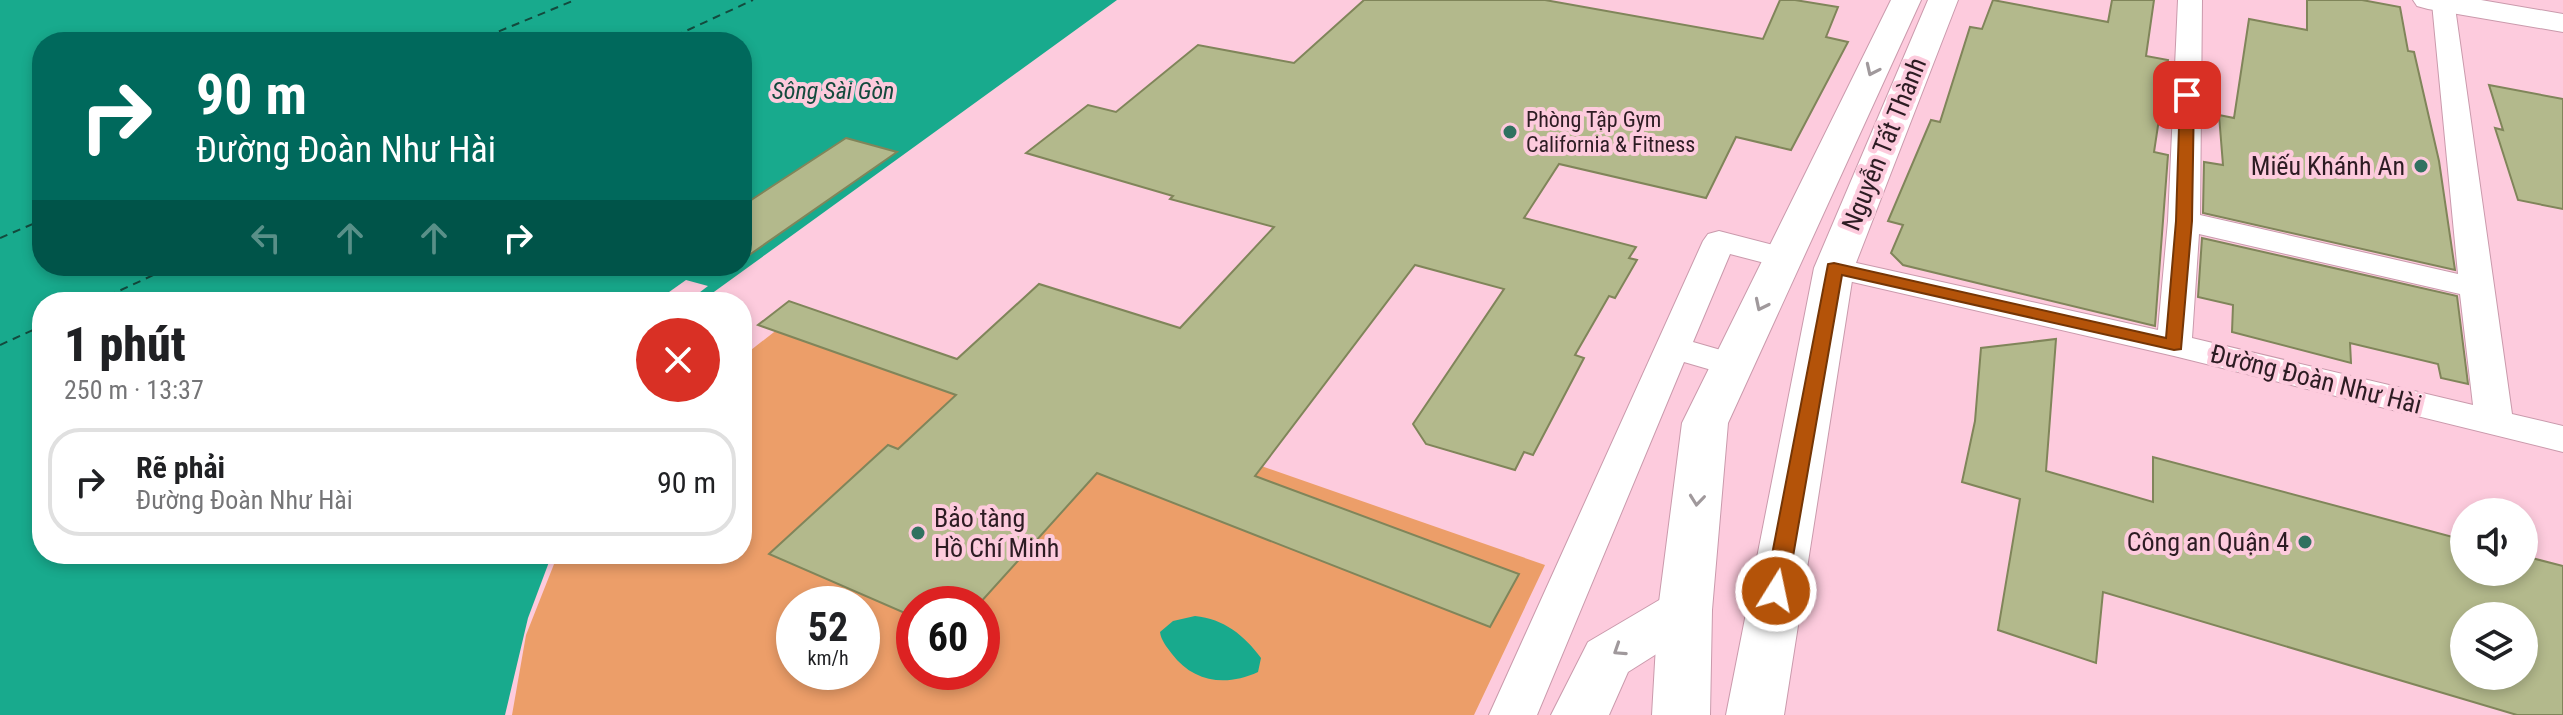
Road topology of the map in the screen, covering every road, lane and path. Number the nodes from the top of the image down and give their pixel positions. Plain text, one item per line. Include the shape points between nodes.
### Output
1 (1906, 0) edge
2 (1943, 0) edge
3 (2190, 0) edge
4 (2536, 0) edge
5 (2436, 2) edge
6 (2563, 5) edge
7 (2563, 23) edge
8 (2184, 221) junction
9 (1784, 258) junction
10 (1834, 268) junction
11 (2476, 288) junction
12 (2174, 345) junction
13 (1671, 347) junction
14 (1732, 365) junction
15 (2494, 422) junction
16 (2563, 439) edge
17 (1685, 610) junction
18 (1763, 705) edge
19 (1513, 715) edge
20 (1580, 715) edge
21 (1681, 715) edge

1 -> 9 main road, Nguyễn Tất Thành
2 - 10 main road, Nguyễn Tất Thành
3 - 8 street
4 - 6 main road
5 - 7 main road
5 - 11 street
8 - 11 street
8 - 12 street
9 - 13 street via 1719,241
9 -> 14 main road, Nguyễn Tất Thành
10 - 12 street, Đường Đoàn Như Hài
10 - 18 main road, Nguyễn Tất Thành
11 - 15 street
12 - 15 street, Đường Đoàn Như Hài
13 - 14 street
13 - 19 street
14 -> 17 main road, Nguyễn Tất Thành via 1705,423
15 - 16 street, Đường Đoàn Như Hài
17 -> 20 main road via 1608,657
17 - 21 main road, Nguyễn Tất Thành

